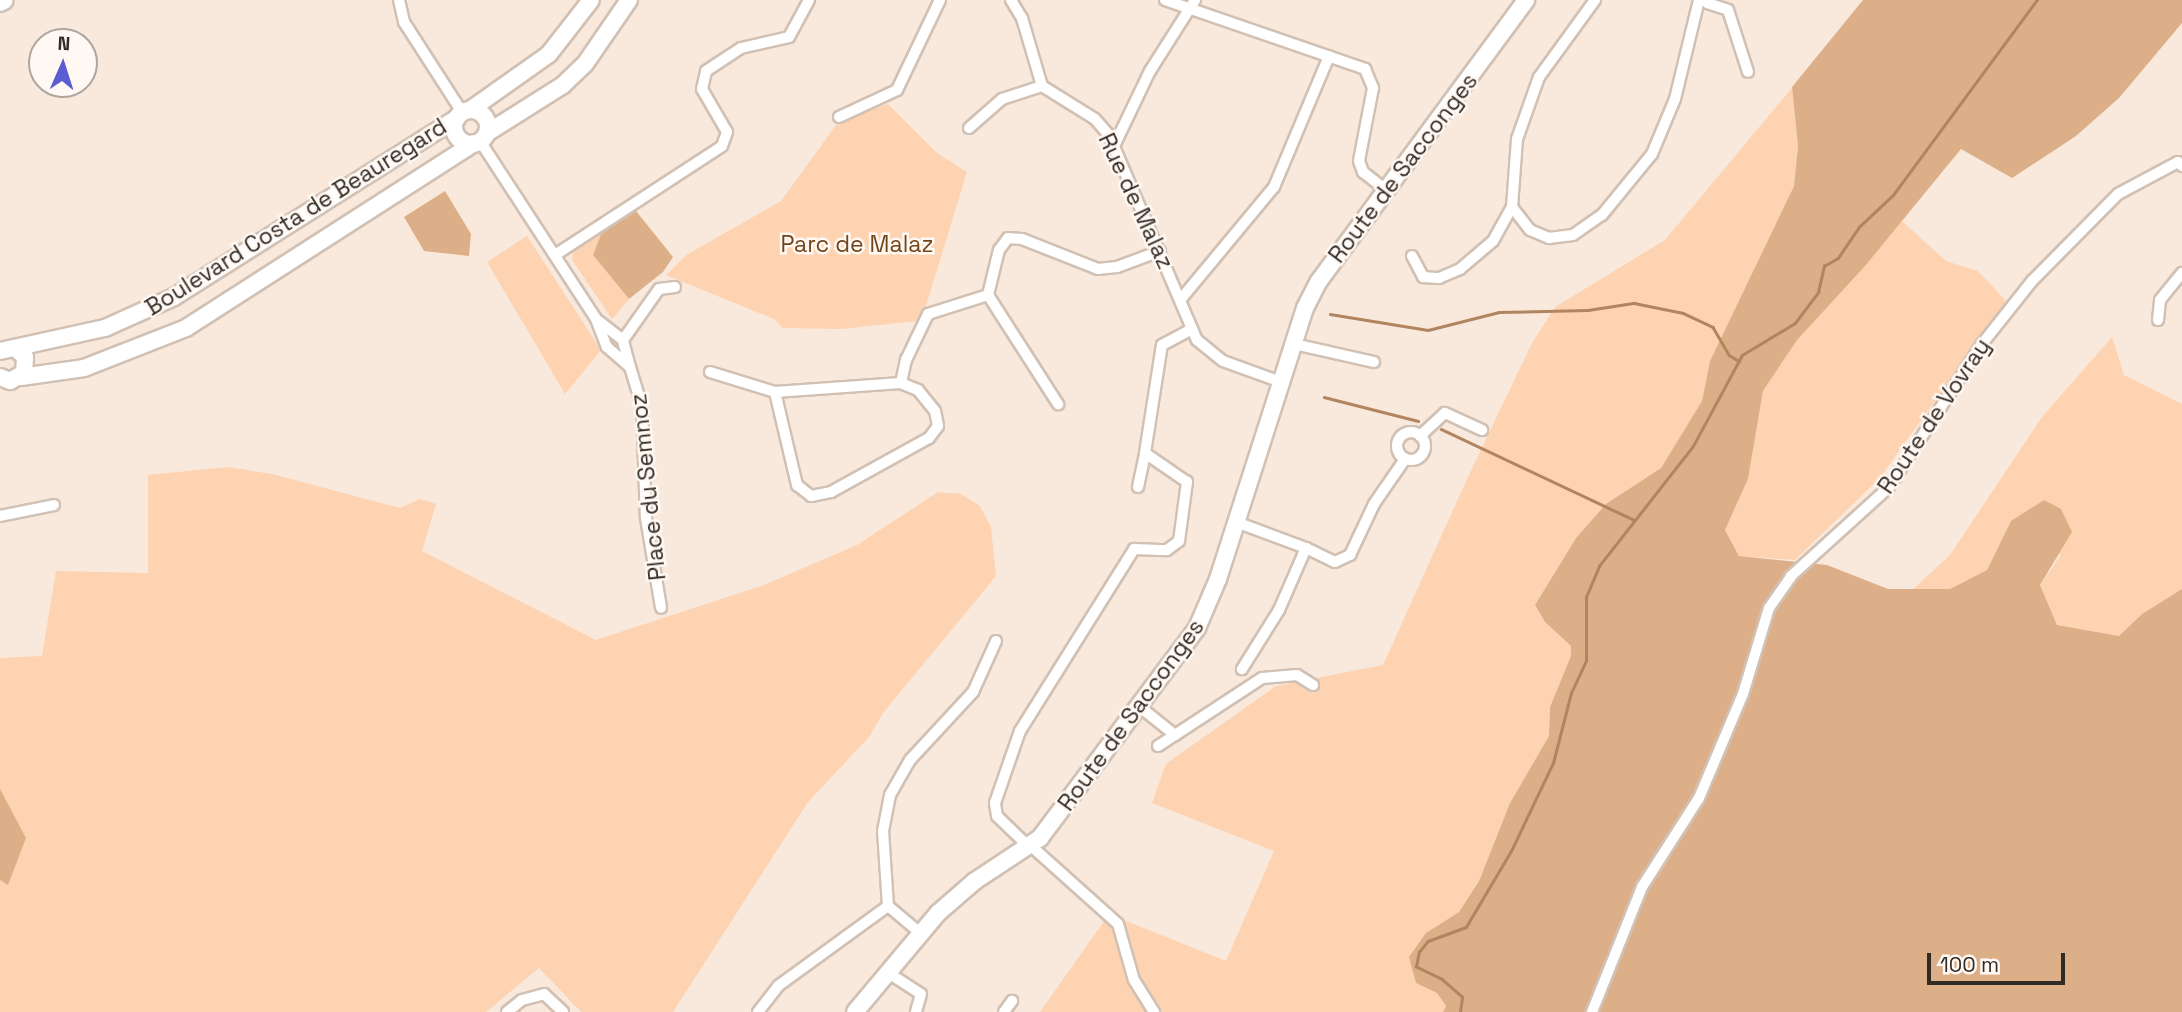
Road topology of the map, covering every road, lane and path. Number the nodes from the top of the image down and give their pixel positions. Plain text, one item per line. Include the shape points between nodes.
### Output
1 (399, 0) edge
2 (591, 0) edge
3 (628, 0) edge
4 (809, 0) edge
5 (940, 0) edge
6 (1010, 0) edge
7 (1165, 0) edge
8 (1526, 0) edge
9 (1595, 0) edge
10 (1703, 2) edge
11 (1194, 5) edge
12 (1329, 55) junction
13 (1748, 72) dead end
14 (1042, 86) junction
15 (463, 113) junction
16 (839, 117) dead end
17 (969, 128) dead end
18 (481, 139) junction
19 (1114, 146) junction
20 (2181, 162) edge
21 (1386, 190) junction
22 (1513, 207) junction
23 (1160, 251) junction
24 (555, 255) junction
25 (1412, 256) dead end
26 (2182, 273) edge
27 (675, 287) dead end
28 (988, 295) junction
29 (1181, 299) junction
30 (596, 319) junction
31 (2158, 320) dead end
32 (1192, 329) junction
33 (623, 340) junction
34 (1294, 344) junction
35 (7, 349) edge
36 (1374, 362) dead end
37 (630, 367) junction
38 (710, 372) dead end
39 (21, 377) junction
40 (1, 379) edge
41 (1281, 382) junction
42 (901, 383) junction
43 (775, 392) junction
44 (1058, 404) dead end
45 (1482, 430) dead end
46 (1420, 436) junction
47 (1145, 453) junction
48 (1405, 459) junction
49 (1138, 486) dead end
50 (54, 505) dead end
51 (0, 516) edge
52 (1236, 522) junction
53 (1306, 548) junction
54 (661, 608) dead end
55 (996, 641) dead end
56 (1242, 669) dead end
57 (1313, 685) dead end
58 (1140, 707) junction
59 (1175, 735) junction
60 (1158, 746) dead end
61 (1029, 846) junction
62 (888, 906) junction
63 (919, 932) junction
64 (887, 972) junction
65 (1012, 1001) dead end
66 (507, 1012) edge
67 (564, 1012) edge
68 (758, 1012) edge
69 (855, 1012) edge
70 (916, 1012) edge
71 (1004, 1012) edge
72 (1154, 1012) edge
73 (1592, 1012) edge

1 - 15 street via 411,34
2 - 15 street, Boulevard Costa de Beauregard via 549,54
3 - 18 street, Boulevard Costa de Beauregard via 585,64 563,85
4 - 24 street via 789,37 741,48 706,71 702,89 727,132 722,146
5 - 16 street via 897,90
6 - 14 street via 1022,18
7 - 11 street
8 - 21 street, Route de Sacconges
9 - 22 street via 1530,96 1517,139
10 - 13 street via 1728,10
10 - 22 street via 1666,126 1629,188 1602,215 1566,238 1539,235
11 - 12 street
11 - 19 street via 1150,71
12 - 21 street via 1360,66 1370,75 1373,88 1359,162 1363,172
12 - 29 street via 1274,187
14 - 17 street via 1002,99
14 - 19 street, Rue de Malaz via 1094,119
15 - 18 street, Boulevard Costa de Beauregard via 485,117
15 - 18 street, Boulevard Costa de Beauregard via 457,135
15 - 35 street, Boulevard Costa de Beauregard via 174,298 105,328
18 - 24 street
18 - 39 street, Boulevard Costa de Beauregard via 186,328 84,368
19 - 23 street, Rue de Malaz
20 - 73 street, Route de Vovray via 2118,194 2023,291 1982,344 1889,487 1786,583 1769,608 1743,694 1699,798 1642,887
21 - 34 street, Route de Sacconges via 1319,281
22 - 25 street via 1493,241 1460,269 1440,278 1423,277
23 - 28 street via 1098,269 1022,239 1008,238 999,250
23 - 29 street, Rue de Malaz
24 - 30 street
26 - 31 street via 2161,300
27 - 33 street via 659,289
28 - 42 street via 928,314 906,360
28 - 44 street
29 - 32 street, Rue de Malaz
30 - 33 street
30 - 37 street via 607,347
32 - 41 street, Rue de Malaz via 1211,355
32 - 47 street via 1162,345
33 - 37 street, Place du Semnoz
34 - 36 street
34 - 41 street, Route de Sacconges
35 - 39 street, Boulevard Costa de Beauregard via 27,363
37 - 54 street, Place du Semnoz via 643,414 646,518
38 - 43 street
39 - 40 street, Boulevard Costa de Beauregard
41 - 52 street, Route de Sacconges
42 - 43 street
42 - 43 street via 918,390 935,411 938,426 929,438 831,492 811,496 797,485
45 - 46 street via 1445,414
46 - 48 street via 1423,454
46 - 48 street via 1407,433 1398,442
47 - 49 street
47 - 61 street via 1187,482 1179,541 1167,550 1134,549 1020,731 995,803 997,816
48 - 53 street via 1374,504 1350,555 1335,562
50 - 51 street
52 - 53 street
52 - 58 street, Route de Sacconges via 1197,628
53 - 56 street via 1279,610
55 - 62 street via 973,692 910,760 890,795 883,831
57 - 59 street via 1297,675 1262,678
58 - 59 street
58 - 61 street, Route de Sacconges
59 - 60 street
61 - 63 street, Route de Sacconges via 975,881
61 - 72 street via 1118,924 1134,981
62 - 63 street
62 - 68 street via 778,986
63 - 64 street, Route de Sacconges
64 - 69 street, Route de Sacconges
64 - 70 street via 921,994
65 - 71 street
66 - 67 street via 522,1000 544,994

